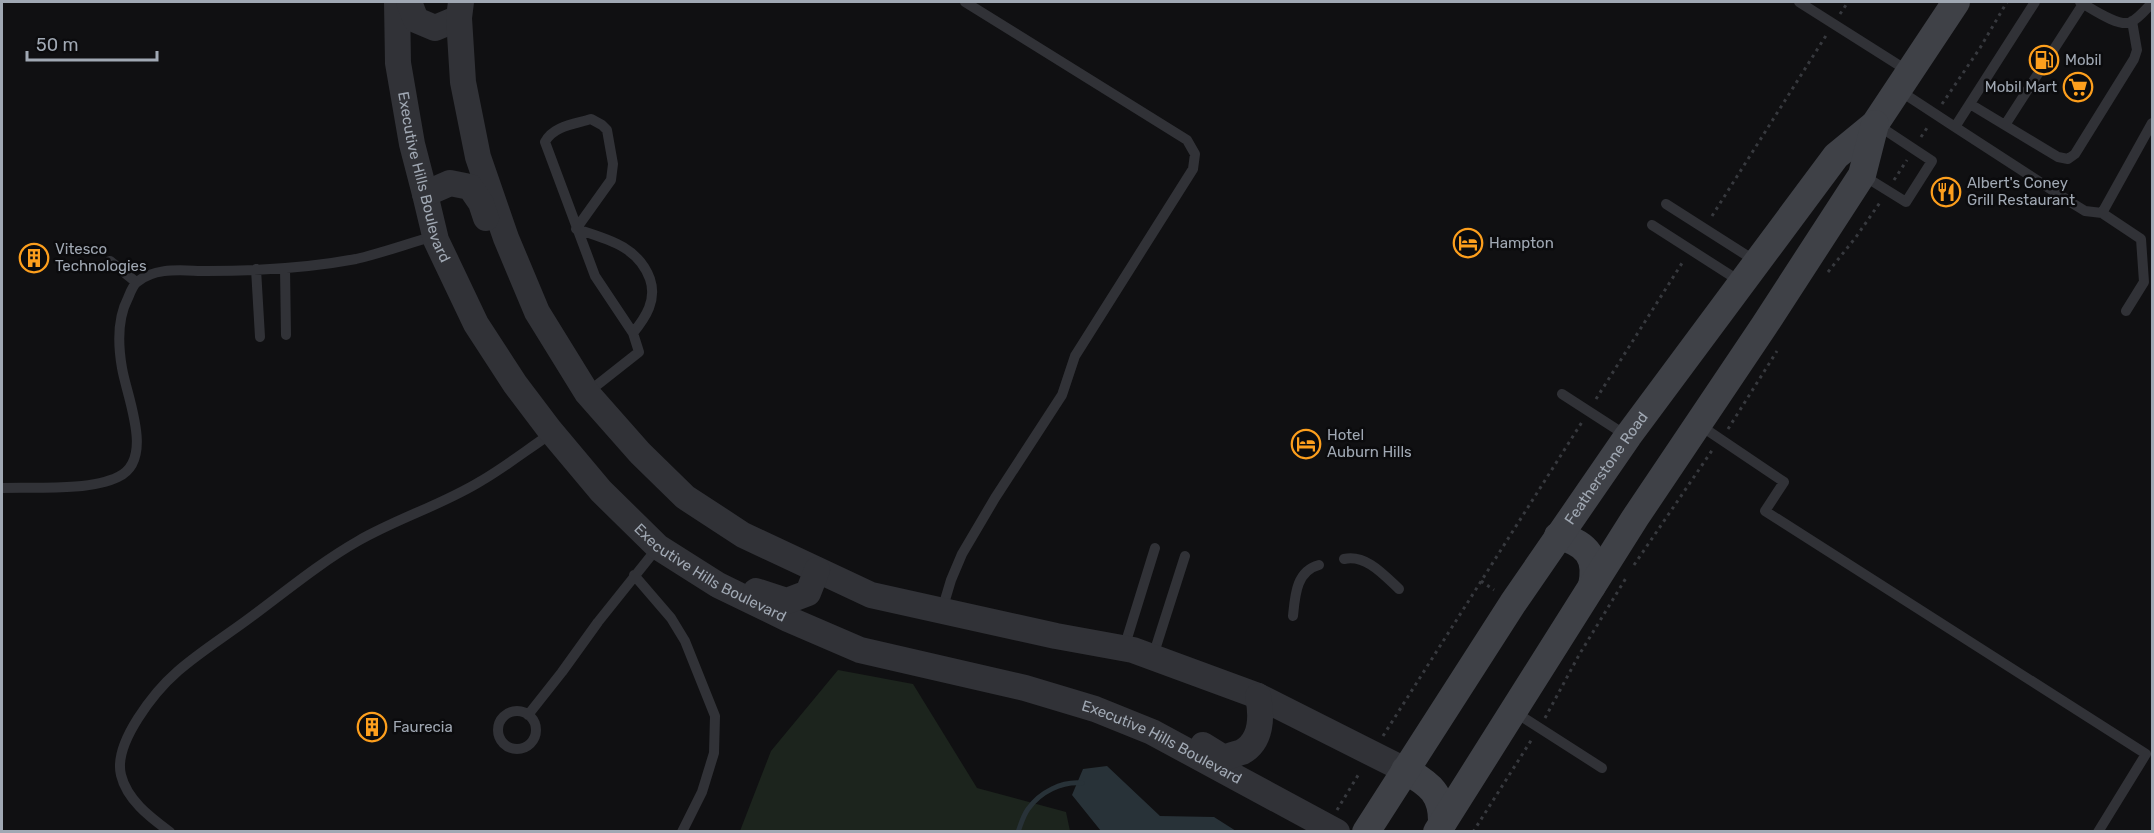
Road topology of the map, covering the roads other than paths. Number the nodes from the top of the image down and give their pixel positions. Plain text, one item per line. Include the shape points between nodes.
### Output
1 (397, 2) edge
2 (409, 2) edge
3 (964, 2) edge
4 (1799, 2) edge
5 (1956, 2) edge
6 (2035, 2) edge
7 (2082, 3) edge
8 (2152, 3) edge
9 (460, 10) edge
10 (2132, 21) junction
11 (1904, 81) junction
12 (1970, 104) junction
13 (2152, 123) edge
14 (1875, 124) junction
15 (2005, 125) junction
16 (1955, 127) junction
17 (1862, 175) junction
18 (425, 194) junction
19 (1666, 204) dead end
20 (2102, 213) junction
21 (1652, 225) dead end
22 (576, 229) junction
23 (435, 236) junction
24 (110, 261) dead end
25 (285, 268) junction
26 (256, 269) junction
27 (1750, 273) junction
28 (136, 282) junction
29 (2126, 311) dead end
30 (537, 312) junction
31 (633, 333) junction
32 (286, 335) dead end
33 (260, 337) dead end
34 (587, 393) junction
35 (1562, 394) dead end
36 (1698, 424) junction
37 (552, 432) junction
38 (1628, 436) junction
39 (2, 488) edge
40 (1558, 536) junction
41 (658, 547) junction
42 (1155, 548) dead end
43 (1185, 556) dead end
44 (1344, 560) dead end
45 (1319, 565) dead end
46 (817, 570) junction
47 (634, 575) junction
48 (1592, 586) junction
49 (1399, 589) dead end
50 (941, 611) junction
51 (1293, 616) dead end
52 (1124, 648) junction
53 (1153, 657) junction
54 (1258, 696) junction
55 (1095, 709) junction
56 (1513, 711) junction
57 (528, 715) dead end
58 (1602, 768) dead end
59 (1405, 770) junction
60 (1335, 823) edge
61 (1439, 828) edge
62 (170, 831) edge
63 (682, 831) edge
64 (1366, 831) edge
65 (2098, 831) edge

1 - 18 street, Executive Hills Boulevard via 398,63
2 - 9 street via 416,20 435,28
3 - 50 lane via 1187,140 1195,154 1192,169 1075,356 1062,395 962,554
4 - 11 lane
5 - 11 main road, Featherstone Road
6 - 12 lane
7 - 10 lane via 2125,24
7 - 15 lane
8 - 10 lane
9 - 30 street via 463,82 478,157
10 - 15 lane via 2137,50 2134,59 2075,154 2068,159 2058,157
11 - 14 main road, Featherstone Road
11 - 16 lane
12 - 15 lane
12 - 16 lane
13 - 20 lane
14 - 17 main road, Featherstone Road
14 - 17 lane via 1932,161 1906,201
14 - 27 main road, Featherstone Road via 1836,156
16 - 20 lane via 2085,211
17 - 36 main road, Featherstone Road
18 - 23 street, Executive Hills Boulevard
18 - 30 street via 450,183 470,187 481,203 511,279
19 - 27 lane
20 - 29 lane via 2141,239 2144,282
21 - 27 lane
22 - 22 lane via 545,142 554,131 591,119 607,130 613,164 611,180
22 - 31 lane via 595,276
22 - 31 lane via 626,249 645,266 652,297 646,316
23 - 25 lane via 358,258
23 - 37 street, Executive Hills Boulevard via 476,324
24 - 28 lane
25 - 26 lane
25 - 32 lane
26 - 28 lane via 172,270
26 - 33 lane
27 - 38 main road, Featherstone Road
28 - 39 lane via 122,309 119,335 138,445 132,466 120,477 94,485
30 - 34 street
31 - 34 lane via 639,352
34 - 46 street via 685,496 743,536
35 - 38 lane
36 - 48 main road, Featherstone Road
36 - 65 lane via 1784,482 1765,511 2146,754
37 - 41 street, Executive Hills Boulevard via 601,491
37 - 62 lane via 481,481 358,541 177,672 133,725 123,749 120,773 129,795
38 - 40 main road, Featherstone Road
40 - 48 main road via 1576,542 1591,555 1595,573
40 - 59 main road, Featherstone Road
41 - 46 street via 700,560 759,593 787,601 808,593
41 - 47 lane
41 - 55 street, Executive Hills Boulevard via 718,585 860,650 1025,688
42 - 52 lane
43 - 53 lane
44 - 49 lane via 1367,562
45 - 51 lane via 1299,581
46 - 50 street via 871,595
47 - 57 lane
47 - 63 lane via 672,618 715,716 714,753 702,792
48 - 56 main road, Featherstone Road
50 - 52 street
52 - 53 street
53 - 54 street
54 - 55 street via 1258,732 1244,751 1224,758 1186,735 1142,718
54 - 59 street
55 - 60 street, Executive Hills Boulevard via 1152,732
56 - 58 lane
56 - 61 main road, Featherstone Road
59 - 61 main road via 1435,792 1442,812
59 - 64 main road, Featherstone Road

